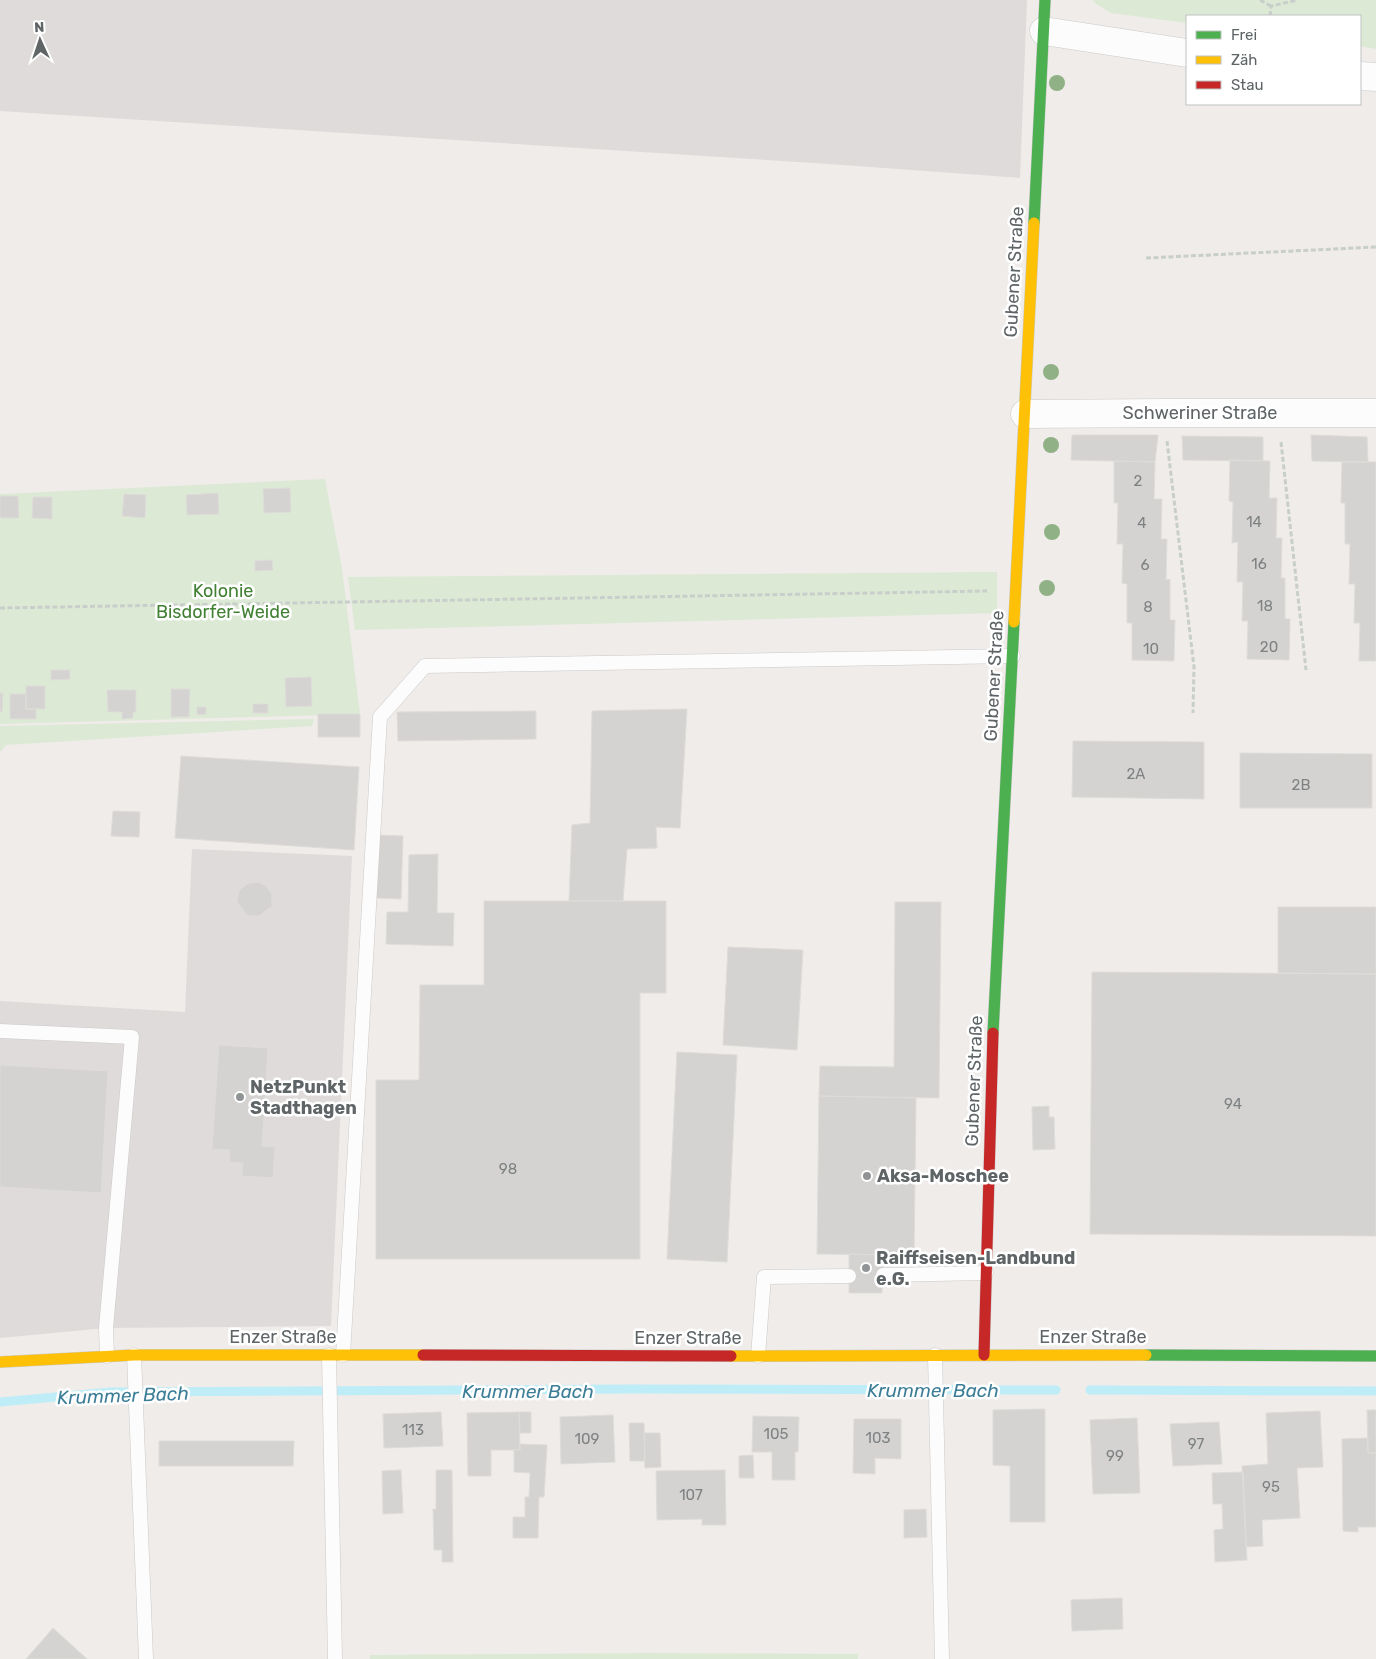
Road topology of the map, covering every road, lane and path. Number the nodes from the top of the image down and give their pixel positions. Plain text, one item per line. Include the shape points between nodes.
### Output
1 (1045, 0) edge
2 (1260, 0) edge
3 (1298, 0) edge
4 (1271, 6) junction
5 (1270, 15) edge
6 (1044, 31) junction
7 (1186, 53) edge
8 (1361, 76) edge
9 (1376, 77) edge
10 (1376, 247) edge
11 (1146, 258) dead end
12 (1164, 412) junction
13 (1278, 413) junction
14 (1376, 413) edge
15 (1024, 414) junction
16 (1016, 591) junction
17 (0, 608) edge
18 (1012, 656) junction
19 (1306, 670) dead end
20 (1193, 713) dead end
21 (0, 1031) edge
22 (986, 1273) junction
23 (882, 1275) dead end
24 (849, 1276) dead end
25 (134, 1355) junction
26 (336, 1355) junction
27 (935, 1355) junction
28 (984, 1355) junction
29 (106, 1356) junction
30 (758, 1356) junction
31 (1376, 1356) edge
32 (0, 1362) edge
33 (146, 1659) edge
34 (334, 1659) edge
35 (942, 1659) edge

1 - 6 street, Gubener Straße
2 - 4 path
3 - 4 path
4 - 5 path
6 - 7 street
6 - 15 street, Gubener Straße
8 - 9 street
10 - 11 path
12 - 13 street, Schweriner Straße
12 - 15 street, Schweriner Straße
12 - 20 path via 1194,667
13 - 14 street, Schweriner Straße
13 - 19 path
15 - 16 street, Gubener Straße
16 - 17 path
16 - 18 street, Gubener Straße
18 - 22 street, Gubener Straße via 991,1074
18 - 26 lane via 425,666 380,717
21 - 29 lane via 132,1037
22 - 23 lane
22 - 28 street, Gubener Straße
24 - 30 lane via 764,1278
25 - 26 street, Enzer Straße
25 - 29 street, Enzer Straße
25 - 33 lane
26 - 30 street, Enzer Straße
26 - 34 lane via 329,1380
27 - 28 street, Enzer Straße
27 - 30 street, Enzer Straße
27 - 35 lane
28 - 31 street, Enzer Straße
29 - 32 street, Enzer Straße

